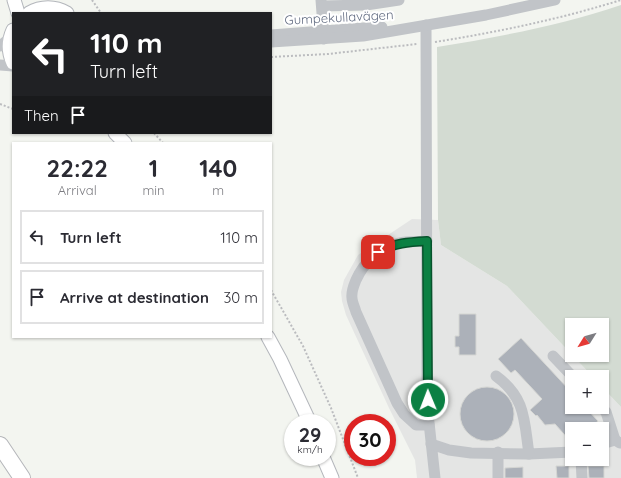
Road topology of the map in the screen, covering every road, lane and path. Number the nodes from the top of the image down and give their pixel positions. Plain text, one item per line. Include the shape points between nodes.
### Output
1 (14, 0) edge
2 (37, 0) edge
3 (92, 0) edge
4 (399, 0) edge
5 (555, 0) edge
6 (621, 0) edge
7 (321, 3) edge
8 (50, 8) junction
9 (18, 12) edge
10 (31, 12) edge
11 (64, 12) edge
12 (100, 12) edge
13 (426, 25) junction
14 (272, 35) edge
15 (324, 35) junction
16 (8, 38) edge
17 (272, 42) edge
18 (426, 43) junction
19 (272, 57) edge
20 (12, 60) edge
21 (12, 64) edge
22 (0, 65) edge
23 (0, 104) edge
24 (12, 109) edge
25 (116, 134) edge
26 (155, 134) edge
27 (124, 142) edge
28 (162, 142) edge
29 (427, 241) junction
30 (272, 292) edge
31 (269, 338) edge
32 (553, 356) dead end
33 (566, 370) edge
34 (496, 376) dead end
35 (306, 414) edge
36 (607, 414) edge
37 (429, 424) junction
38 (618, 442) edge
39 (431, 444) junction
40 (0, 445) edge
41 (498, 452) junction
42 (565, 452) edge
43 (529, 454) junction
44 (327, 466) edge
45 (581, 466) edge
46 (22, 478) edge
47 (332, 478) edge
48 (358, 478) edge
49 (435, 478) edge
50 (498, 478) edge
51 (582, 478) edge

1 - 9 main road
2 - 8 main road
3 - 12 path
4 - 7 street via 366,5
5 - 13 street, Gumpekullavägen
6 - 18 path via 494,32
7 - 15 street
8 - 10 main road
8 - 11 main road
13 - 15 street, Gumpekullavägen via 364,36
13 - 18 street
14 - 15 street, Gumpekullavägen
15 - 17 street, Gumpekullavägen
16 - 20 main road
18 - 19 path via 328,54
18 - 29 street
21 - 22 street
23 - 24 path
25 - 27 main road
26 - 28 path
29 - 37 street
29 - 37 street via 399,243 378,252 360,271 352,297 356,312 397,403 416,425
30 - 48 path via 303,346
31 - 35 main road
32 - 33 street
34 - 43 street via 516,395 523,413
36 - 38 street
37 - 39 street
39 - 41 street via 449,450
39 - 49 street
40 - 46 highway
41 - 43 street
41 - 50 street
42 - 43 street
44 - 47 main road
45 - 51 street

